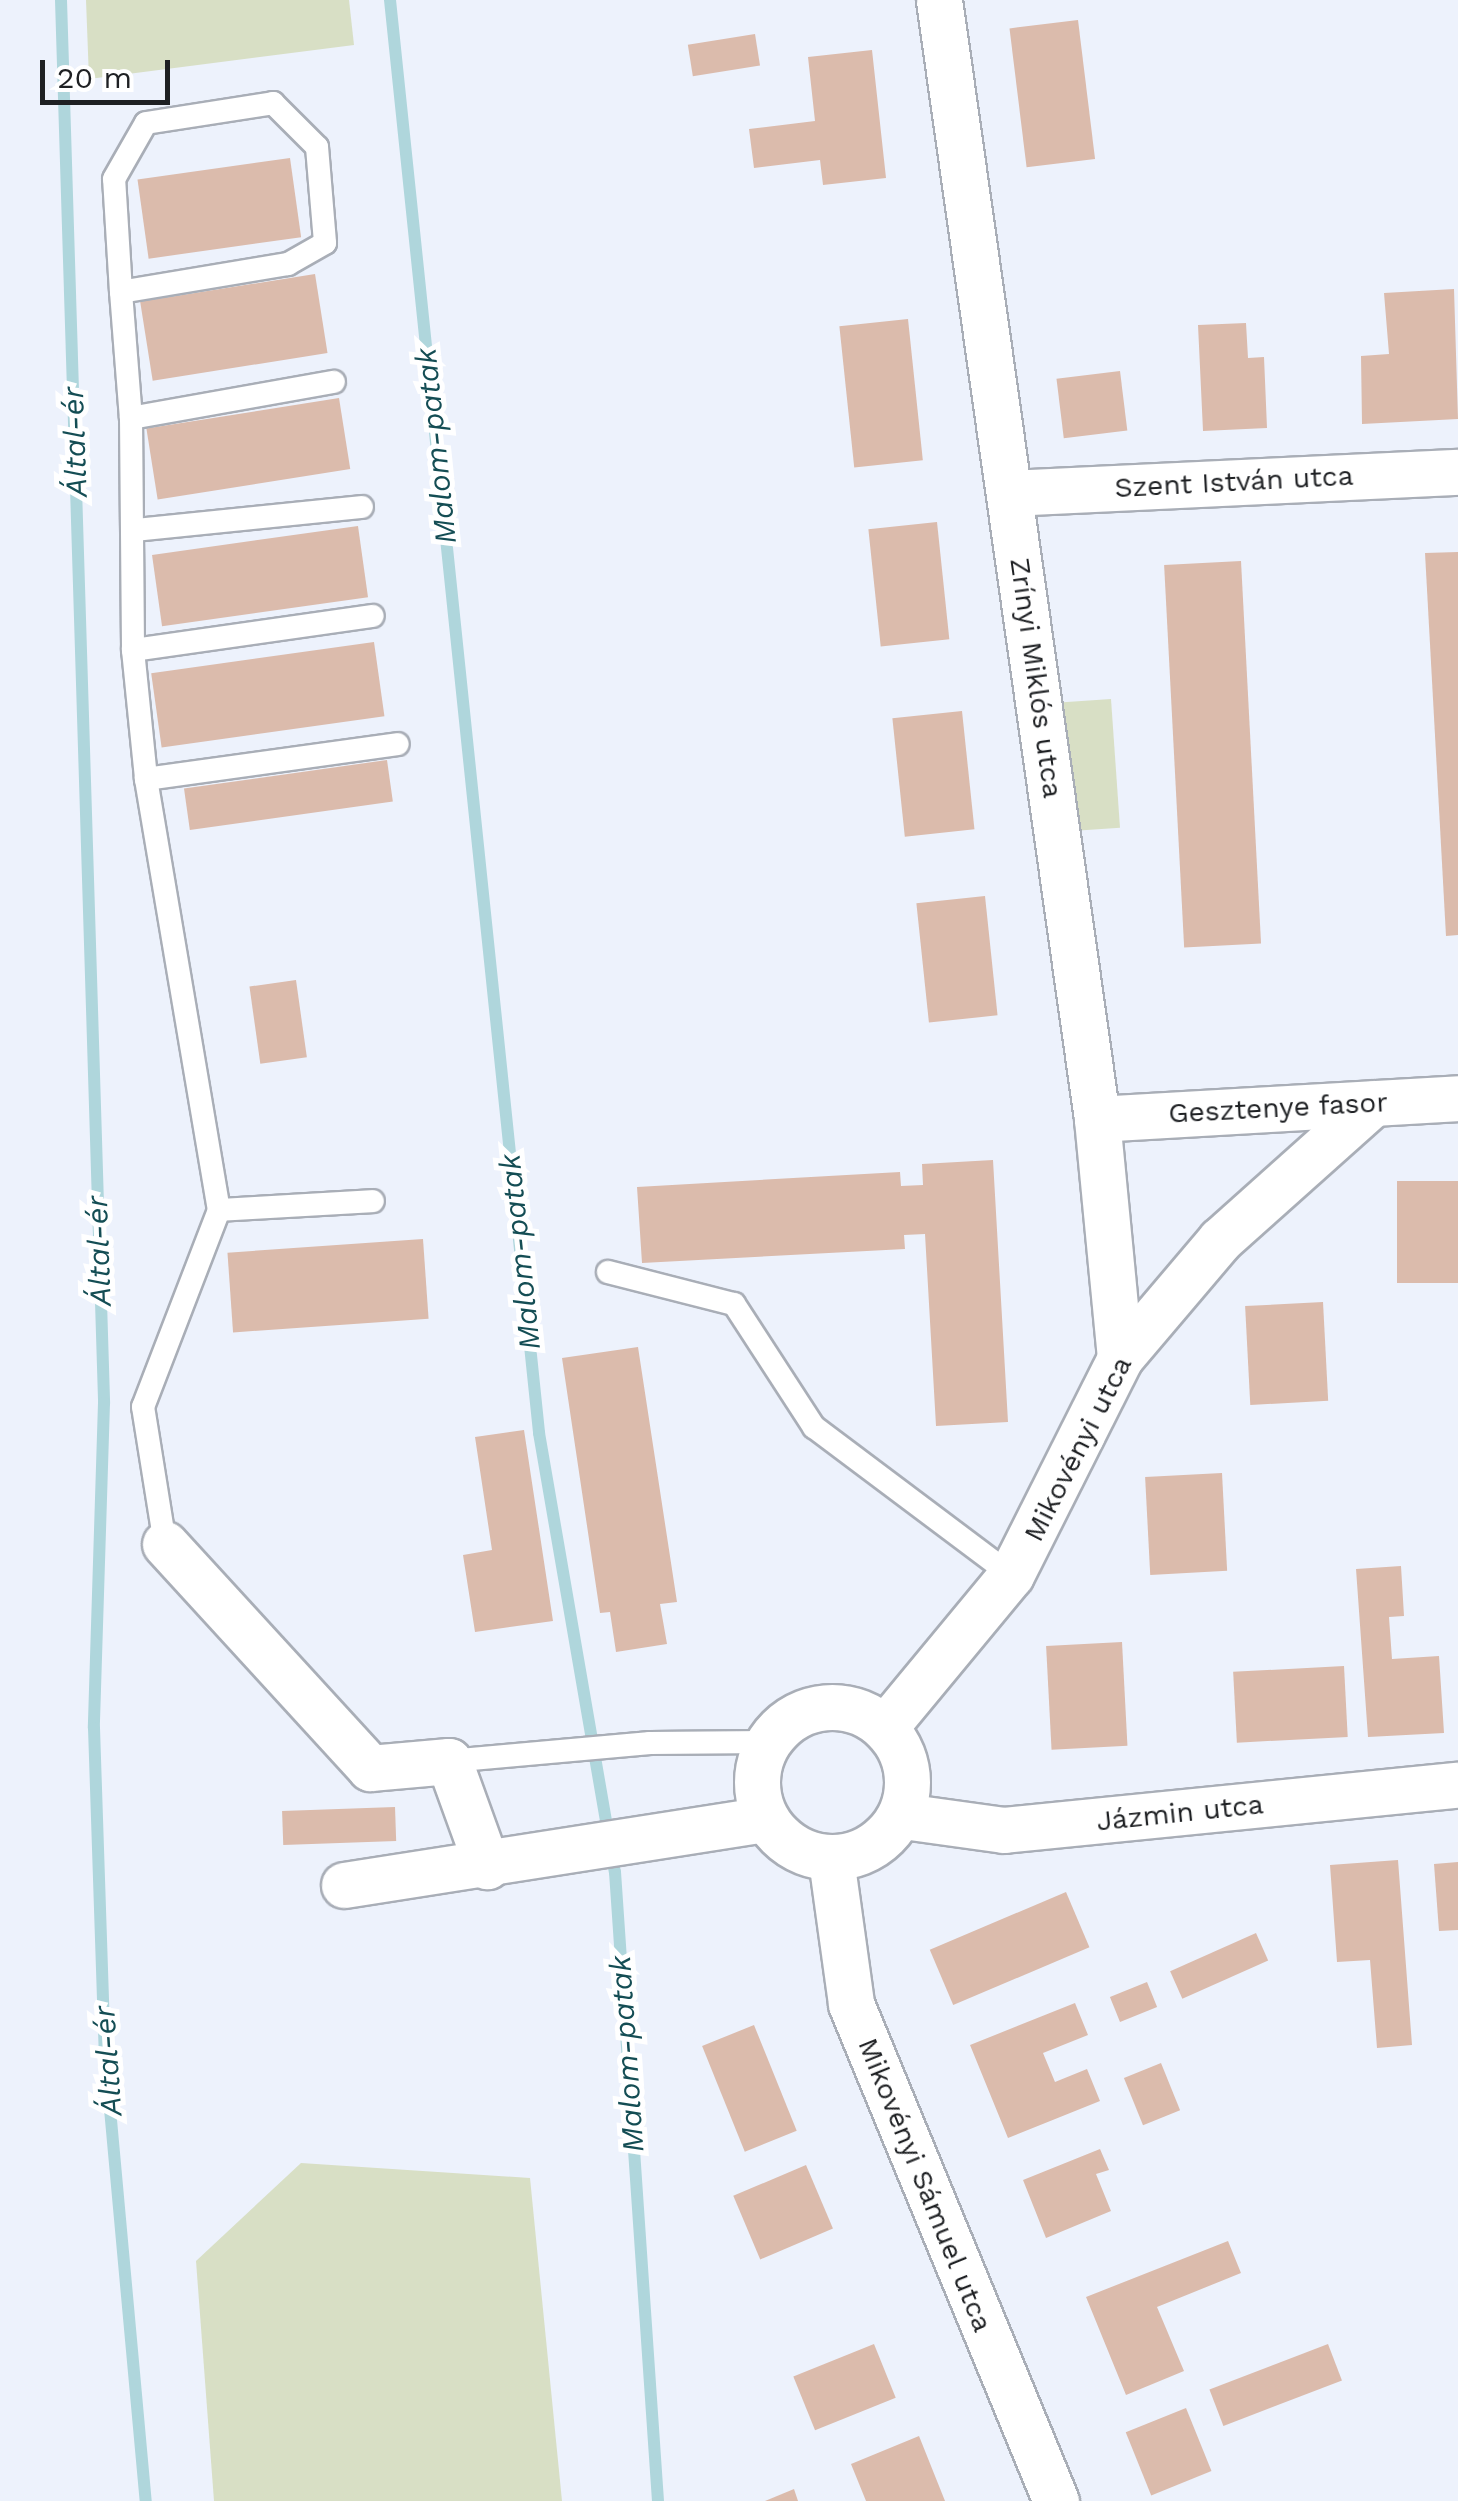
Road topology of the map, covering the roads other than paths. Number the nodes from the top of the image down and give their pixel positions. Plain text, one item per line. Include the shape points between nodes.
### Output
1 (939, 0) edge
2 (120, 292) junction
3 (334, 382) dead end
4 (131, 418) junction
5 (1458, 472) edge
6 (1010, 493) junction
7 (362, 507) dead end
8 (135, 530) junction
9 (373, 616) dead end
10 (133, 650) junction
11 (398, 744) dead end
12 (146, 779) junction
13 (1458, 1098) edge
14 (1372, 1103) junction
15 (1097, 1119) junction
16 (373, 1201) dead end
17 (219, 1210) junction
18 (608, 1272) dead end
19 (1120, 1358) junction
20 (165, 1544) joint
21 (1011, 1574) junction
22 (886, 1726) junction
23 (766, 1742) junction
24 (448, 1762) junction
25 (1458, 1785) edge
26 (903, 1816) junction
27 (764, 1819) junction
28 (831, 1859) junction
29 (487, 1866) junction
30 (344, 1885) dead end
31 (1056, 2501) edge

1 - 6 street, Zrínyi Miklós utca
2 - 2 lane via 288,264 325,243 317,147 273,103 146,123 114,179
2 - 4 lane
3 - 4 lane
4 - 8 lane
5 - 6 street, Szent István utca
6 - 15 street, Zrínyi Miklós utca
7 - 8 lane
8 - 10 lane
9 - 10 lane
10 - 12 lane
11 - 12 lane
12 - 17 lane
13 - 14 street, Gesztenye fasor
14 - 15 street, Gesztenye fasor
14 - 19 street, Mikovényi utca via 1220,1240
15 - 19 street, Zrínyi Miklós utca
16 - 17 lane
17 - 20 lane via 144,1407
18 - 21 lane via 734,1304 814,1427
19 - 21 street, Mikovényi utca
20 - 24 street via 370,1768
21 - 22 street, Mikovényi utca
22 - 23 street via 856,1709 822,1706 790,1718
22 - 26 street via 905,1756
23 - 24 lane via 650,1743
23 - 27 street via 755,1780
24 - 29 street
25 - 26 street, Jázmin utca via 1004,1830
26 - 28 street via 868,1850
27 - 28 street via 792,1848
27 - 29 street
28 - 31 street, Mikovényi Sámuel utca via 850,2004
29 - 30 street

